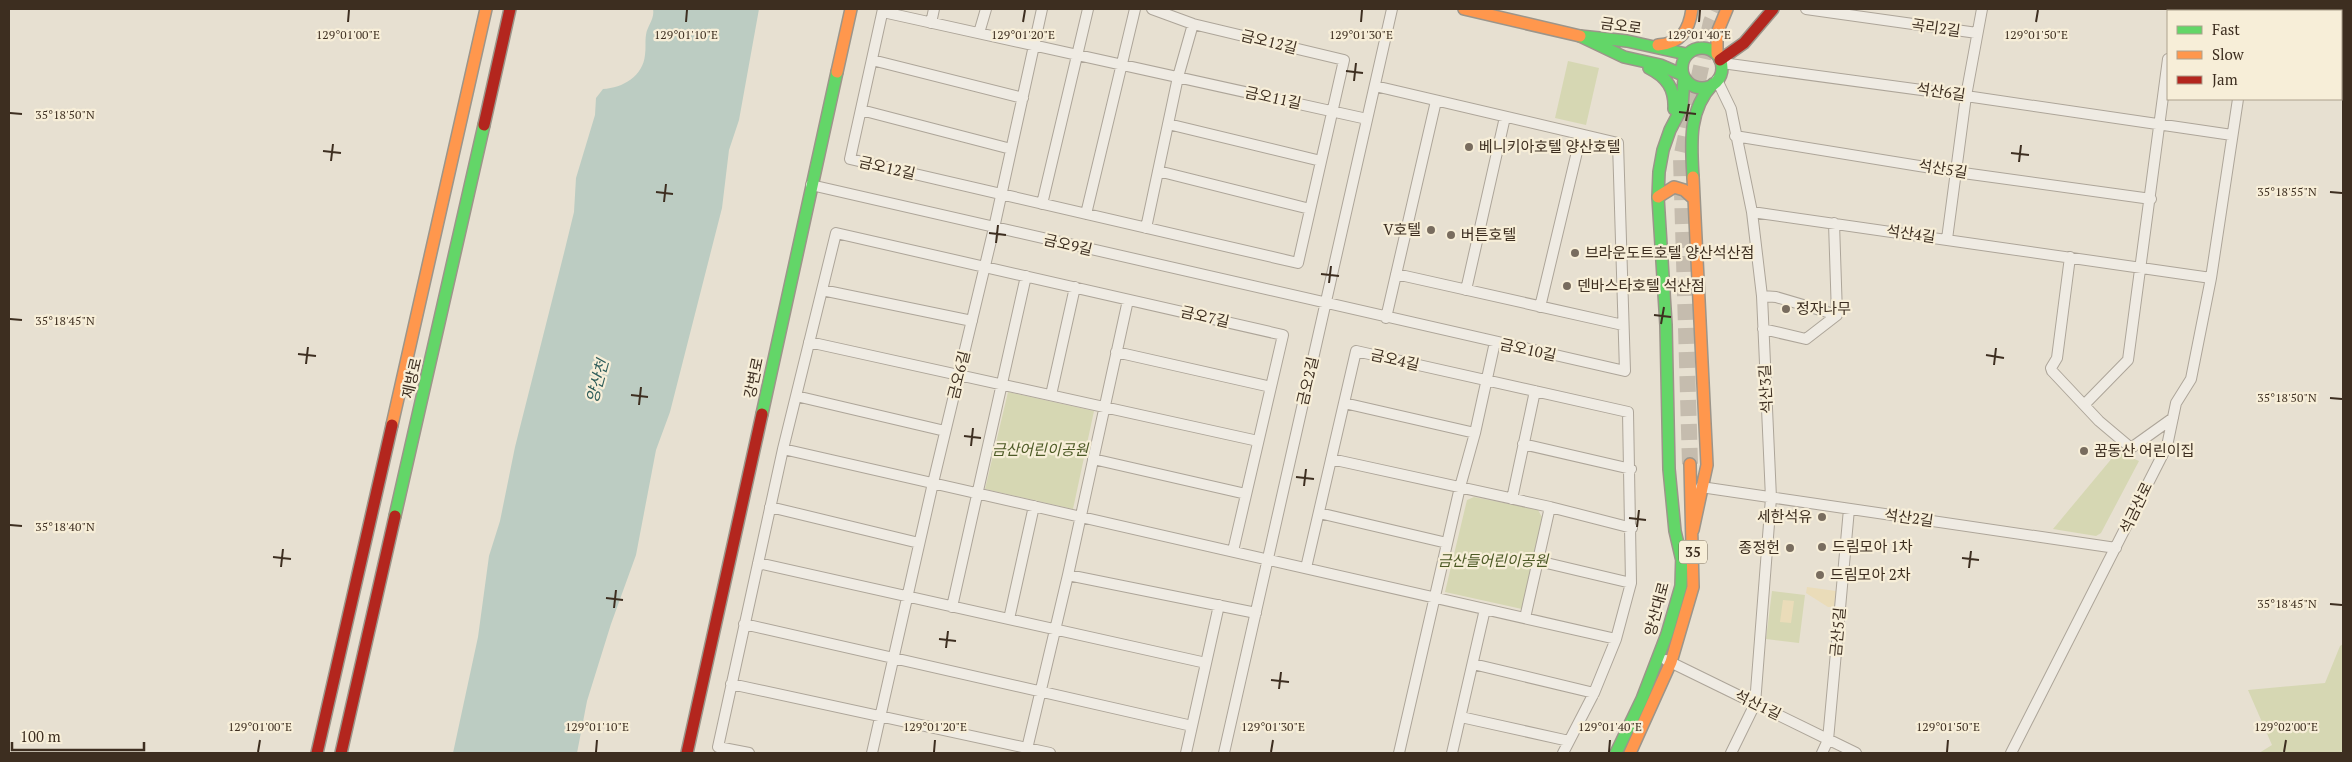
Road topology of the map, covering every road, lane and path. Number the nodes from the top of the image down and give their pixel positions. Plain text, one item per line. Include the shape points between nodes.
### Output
1 (486, 9) edge
2 (510, 9) edge
3 (851, 9) edge
4 (934, 9) edge
5 (986, 9) edge
6 (1042, 9) edge
7 (1088, 9) edge
8 (1135, 9) edge
9 (1152, 9) edge
10 (1392, 9) edge
11 (1464, 9) edge
12 (1692, 9) edge
13 (1697, 9) edge
14 (1727, 9) edge
15 (1773, 9) edge
16 (1806, 9) edge
17 (1982, 9) edge
18 (883, 10) edge
19 (931, 23) junction
20 (1193, 24) junction
21 (1977, 33) junction
22 (979, 34) junction
23 (1580, 36) junction
24 (1646, 45) junction
25 (1034, 46) junction
26 (1687, 54) junction
27 (1077, 55) junction
28 (1624, 57) junction
29 (1720, 59) junction
30 (872, 60) junction
31 (1122, 65) junction
32 (2167, 68) edge
33 (1178, 77) junction
34 (1683, 77) junction
35 (1715, 82) junction
36 (1375, 86) junction
37 (1966, 96) junction
38 (1022, 98) junction
39 (2238, 100) edge
40 (1436, 101) junction
41 (861, 110) junction
42 (1332, 111) junction
43 (1506, 117) junction
44 (1367, 119) junction
45 (1168, 124) junction
46 (2161, 124) junction
47 (1670, 130) junction
48 (1581, 135) junction
49 (2232, 135) junction
50 (1735, 136) junction
51 (1012, 149) junction
52 (1321, 161) junction
53 (1158, 171) junction
54 (1956, 172) junction
55 (811, 186) junction
56 (1002, 194) junction
57 (1658, 197) junction
58 (1694, 199) junction
59 (2150, 199) junction
60 (1042, 204) junction
61 (1310, 209) junction
62 (1752, 212) junction
63 (1086, 214) junction
64 (1834, 223) junction
65 (994, 228) junction
66 (1146, 228) junction
67 (1947, 239) junction
68 (2070, 257) junction
69 (985, 267) junction
70 (2141, 268) junction
71 (1396, 274) junction
72 (1026, 276) junction
73 (2211, 278) junction
74 (1074, 288) junction
75 (822, 290) junction
76 (1466, 290) junction
77 (1762, 296) junction
78 (1128, 300) junction
79 (1326, 304) junction
80 (1540, 306) junction
81 (1837, 315) junction
82 (1386, 318) junction
83 (972, 321) junction
84 (1623, 326) junction
85 (1763, 329) junction
86 (809, 342) junction
87 (1495, 342) junction
88 (1116, 352) junction
89 (959, 375) junction
90 (1487, 380) junction
91 (1003, 385) junction
92 (1271, 387) junction
93 (1534, 391) junction
94 (1051, 395) junction
95 (796, 396) junction
96 (1344, 404) junction
97 (2085, 404) junction
98 (1105, 407) junction
99 (2173, 418) junction
100 (946, 431) junction
101 (1476, 433) junction
102 (1258, 441) junction
103 (1523, 444) junction
104 (783, 449) junction
105 (1331, 459) junction
106 (1093, 460) junction
107 (1631, 469) junction
108 (933, 483) junction
109 (1460, 487) junction
110 (1701, 487) junction
111 (979, 494) junction
112 (1246, 494) junction
113 (1771, 498) junction
114 (1512, 499) junction
115 (1034, 506) junction
116 (770, 507) junction
117 (1550, 507) junction
118 (1850, 509) junction
119 (1319, 513) junction
120 (1080, 516) junction
121 (1632, 528) junction
122 (1693, 530) junction
123 (919, 543) junction
124 (1447, 543) junction
125 (2116, 548) junction
126 (1233, 551) junction
127 (1268, 559) junction
128 (1538, 561) junction
129 (1682, 561) junction
130 (758, 563) junction
131 (1306, 568) junction
132 (1068, 575) junction
133 (1631, 584) junction
134 (908, 597) junction
135 (1434, 597) junction
136 (1219, 605) junction
137 (952, 607) junction
138 (1485, 609) junction
139 (1256, 613) junction
140 (1525, 618) junction
141 (1009, 619) junction
142 (744, 624) junction
143 (1055, 630) junction
144 (1616, 638) junction
145 (894, 658) junction
146 (1658, 658) junction
147 (1671, 662) junction
148 (1206, 663) junction
149 (1474, 664) junction
150 (732, 684) junction
151 (1040, 692) junction
152 (1594, 693) junction
153 (1755, 704) junction
154 (881, 716) junction
155 (1461, 717) junction
156 (1192, 726) junction
157 (1828, 740) junction
158 (1569, 742) junction
159 (1026, 751) edge
160 (317, 753) edge
161 (341, 753) edge
162 (687, 753) edge
163 (749, 753) edge
164 (872, 753) edge
165 (1050, 753) edge
166 (1186, 753) edge
167 (1224, 753) edge
168 (1399, 753) edge
169 (1452, 753) edge
170 (1563, 753) edge
171 (1616, 753) edge
172 (1630, 753) edge
173 (1731, 753) edge
174 (1822, 753) edge
175 (1856, 753) edge
176 (2011, 753) edge

1 - 160 main road
2 - 161 main road, 제방로
3 - 55 main road, 강변로
4 - 19 street
5 - 22 street
6 - 25 street
7 - 27 street
8 - 31 street
9 - 20 street, 금오12길
10 - 36 street, 금오2길
11 - 23 main road, 금오로
12 - 24 main road via 1683,38 1672,44
13 - 26 main road via 1695,33
14 - 29 main road via 1717,33
15 - 29 main road via 1744,43
16 - 21 street, 곡리2길
17 - 21 street, 곡리2길
18 - 19 street, 금오11길
18 - 30 street, 금오12길
19 - 22 street, 금오11길
20 - 33 street
20 - 42 street, 금오12길 via 1344,60
21 - 37 street, 곡리2길
22 - 25 street, 금오11길
23 - 24 main road, 금오로
23 - 28 main road, 금오로
24 - 26 main road, 금오로
25 - 27 street, 금오11길
25 - 38 street
26 - 29 main road via 1699,47 1712,50
26 - 34 main road via 1682,64
27 - 31 street, 금오11길
27 - 60 street
28 - 34 main road, 금오로 via 1660,64
28 - 47 main road via 1668,80 1675,97
29 - 35 main road via 1722,69
29 - 37 street, 석산6길
30 - 38 street
30 - 41 street, 금오12길
31 - 33 street, 금오11길
31 - 63 street
32 - 46 street
33 - 42 street, 금오11길
33 - 45 street
34 - 35 main road via 1688,83 1701,88
34 - 47 main road via 1682,106
35 - 50 street, 석산3길 via 1728,103
35 - 58 main road via 1701,96 1694,116 1691,161
36 - 40 street, 금오10길
36 - 44 street, 금오2길
37 - 46 street, 석산6길
37 - 54 street, 곡리2길
38 - 51 street
39 - 49 street, 석금산로
40 - 43 street, 금오10길
40 - 71 street
41 - 51 street
41 - 56 street, 금오12길 via 850,159
42 - 44 street, 금오11길
42 - 52 street, 금오12길
43 - 48 street, 금오10길
43 - 76 street
44 - 79 street, 금오2길
45 - 52 street
45 - 53 street
46 - 49 street, 석산6길
46 - 59 street
47 - 57 main road via 1658,172
48 - 80 street
48 - 84 street, 금오10길 via 1618,143
49 - 73 street, 석금산로
50 - 54 street, 석산5길
50 - 62 street, 석산3길
51 - 56 street
52 - 61 street, 금오12길
53 - 61 street
53 - 66 street
54 - 59 street, 석산5길
54 - 67 street, 곡리2길
55 - 65 street, 금오9길
55 - 162 main road, 강변로
56 - 60 street, 금오12길
56 - 65 street, 금오6길
57 - 58 main road via 1674,187 1684,190
57 - 129 main road via 1666,325 1669,469 1675,532
58 - 110 main road via 1707,465
59 - 70 street
60 - 63 street, 금오12길
61 - 66 street, 금오12길 via 1298,263
62 - 64 street, 석산4길
62 - 77 street, 석산3길
63 - 66 street, 금오12길
64 - 67 street, 석산4길
64 - 81 street
65 - 69 street, 금오6길
65 - 79 street, 금오9길
67 - 68 street, 석산4길
68 - 70 street, 석산4길
68 - 97 street via 2057,358 2051,368
69 - 72 street, 금오7길
69 - 75 street, 금오7길 via 836,233
69 - 83 street, 금오6길
70 - 73 street, 석산4길
70 - 97 street via 2128,360
71 - 76 street
71 - 82 street
72 - 74 street, 금오7길
72 - 91 street
73 - 99 street, 석금산로 via 2191,379 2176,403
74 - 78 street, 금오7길
74 - 94 street
75 - 83 street
75 - 86 street, 금오7길
76 - 80 street
77 - 81 street
77 - 85 street, 석산3길
78 - 88 street
78 - 92 street, 금오7길 via 1283,335
79 - 82 street, 금오10길
79 - 127 street, 금오2길
80 - 84 street
81 - 85 street via 1806,339
82 - 87 street, 금오10길
83 - 89 street, 금오6길
84 - 87 street, 금오10길 via 1626,371
85 - 113 street, 석산3길
86 - 89 street
86 - 95 street, 금오7길
87 - 90 street
88 - 92 street
88 - 98 street
89 - 91 street
89 - 100 street, 금오6길
90 - 93 street, 금오4길
90 - 96 street, 금오4길 via 1356,351
90 - 101 street
91 - 94 street
91 - 111 street
92 - 102 street, 금오7길
93 - 103 street
93 - 107 street, 금오4길 via 1628,412
94 - 98 street
95 - 100 street
95 - 104 street, 금오7길
96 - 101 street
96 - 105 street, 금오4길
97 - 99 street via 2099,421 2131,448
98 - 102 street
98 - 106 street
99 - 125 street, 석금산로 via 2167,446
100 - 108 street, 금오6길
101 - 109 street
102 - 112 street, 금오7길
103 - 107 street
103 - 114 street
104 - 108 street
104 - 116 street, 금오7길
105 - 109 street
105 - 119 street, 금오4길
106 - 112 street
106 - 120 street
107 - 121 street, 금오4길
108 - 111 street
108 - 123 street, 금오6길
109 - 114 street
109 - 124 street
110 - 113 street, 석산2길
110 - 122 main road
111 - 115 street
111 - 137 street
112 - 126 street, 금오7길
113 - 118 street, 석산2길
113 - 153 street, 석산3길
114 - 117 street
115 - 120 street
115 - 141 street
116 - 123 street
116 - 130 street, 금오7길
117 - 121 street
117 - 128 street
118 - 125 street, 석산2길
118 - 157 street, 금산5길
119 - 124 street
119 - 131 street, 금오4길
120 - 126 street
120 - 132 street
121 - 133 street, 금오4길
122 - 129 main road, 양산대로 / 35 via 1685,464
122 - 147 main road, 양산대로 / 35 via 1692,587
123 - 134 street, 금오6길
124 - 135 street
125 - 176 street, 석금산로
126 - 127 street
127 - 131 street
127 - 139 street, 금오2길
128 - 133 street
128 - 140 street
129 - 146 main road, 양산대로 / 35 via 1681,586
130 - 134 street
130 - 142 street, 금오7길
131 - 135 street
132 - 136 street
132 - 143 street
133 - 144 street, 금오4길
134 - 137 street
134 - 145 street, 금오6길
135 - 138 street
135 - 168 street
136 - 139 street
136 - 148 street
137 - 141 street
138 - 140 street
138 - 149 street
139 - 167 street, 금오2길
140 - 144 street
141 - 143 street
142 - 145 street
142 - 150 street, 금오7길
143 - 148 street
143 - 151 street
144 - 152 street, 금오4길
145 - 151 street
145 - 154 street, 금오6길
146 - 147 street, 석산1길
146 - 171 main road, 양산대로 / 35
147 - 153 street, 석산1길
147 - 172 main road, 양산대로 / 35
148 - 156 street
149 - 152 street
149 - 155 street
150 - 154 street
150 - 163 street, 금오7길 via 718,747
151 - 156 street
151 - 159 street
152 - 158 street, 금오4길
153 - 157 street, 석산1길
153 - 173 street
154 - 159 street
154 - 164 street, 금오6길
155 - 158 street
155 - 169 street
156 - 166 street
157 - 174 street, 금산5길
157 - 175 street, 석산1길
158 - 170 street, 금오4길
159 - 165 street

